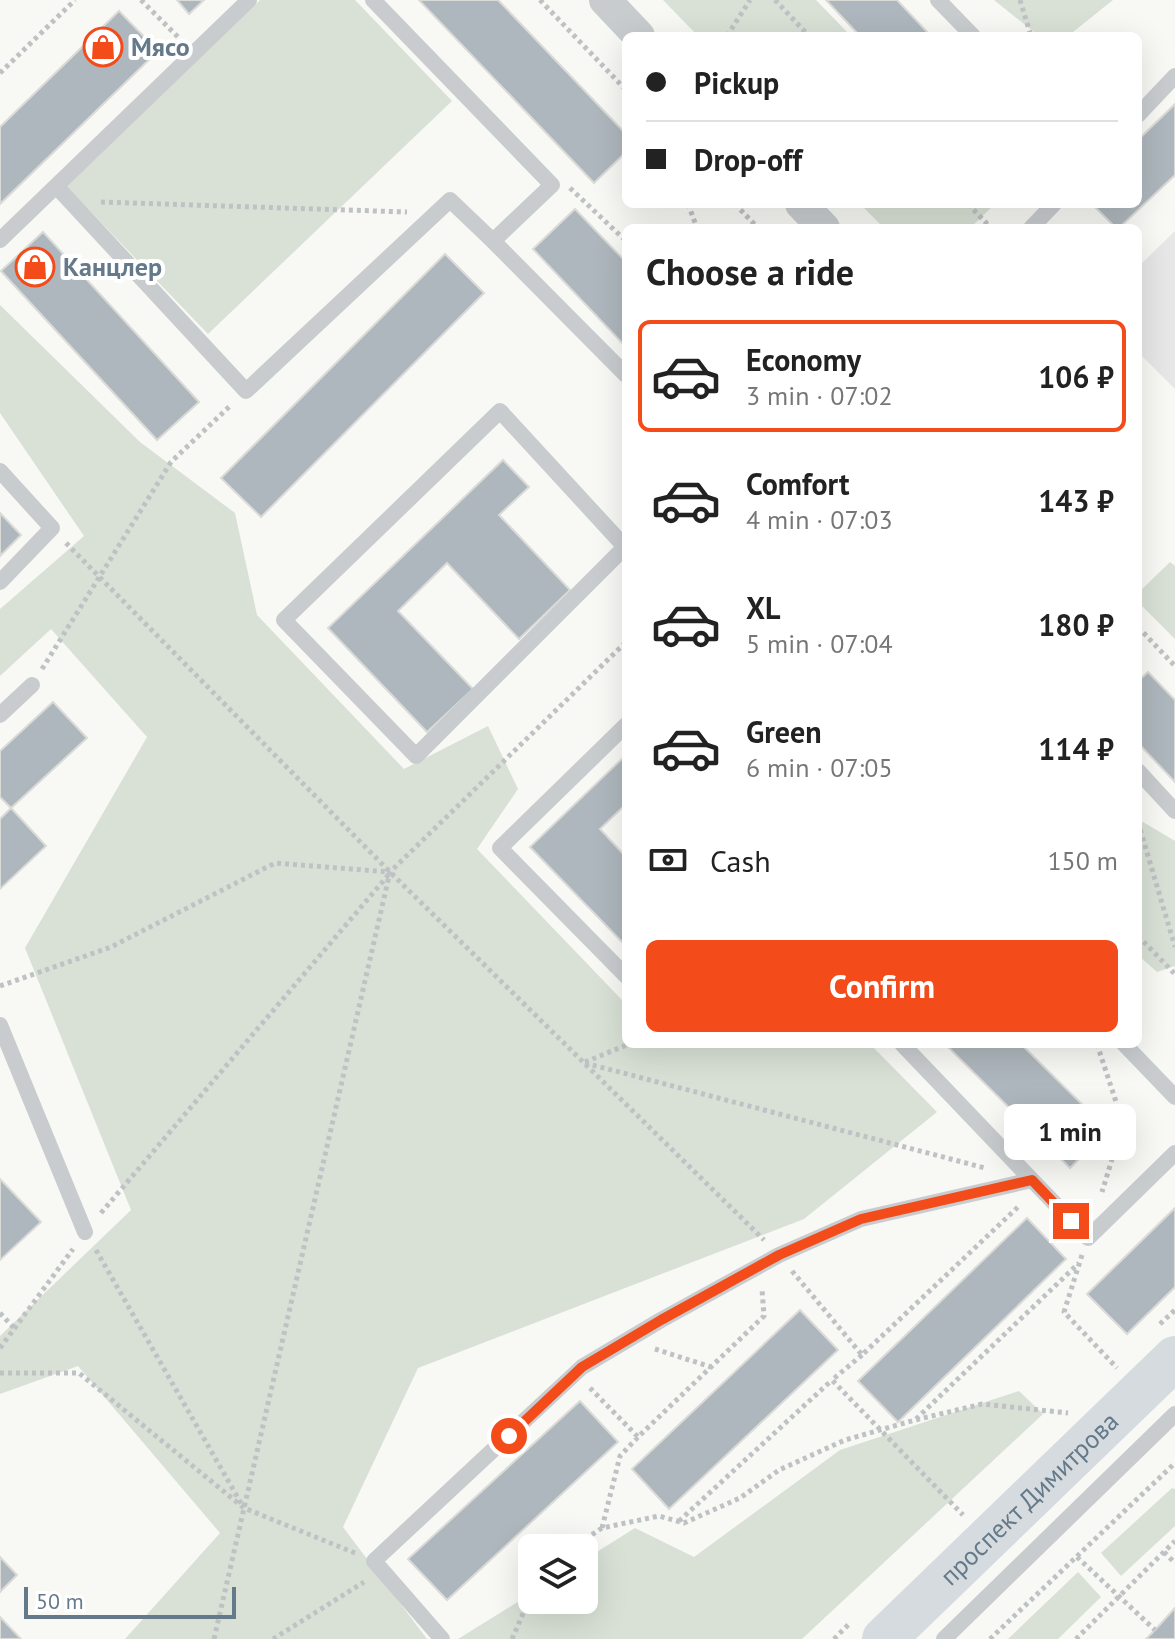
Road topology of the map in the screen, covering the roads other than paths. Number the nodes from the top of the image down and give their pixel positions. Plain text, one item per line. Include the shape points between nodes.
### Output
1 (249, 0) edge
2 (373, 0) edge
3 (605, 0) edge
4 (938, 0) edge
5 (635, 32) edge
6 (969, 32) edge
7 (1175, 76) edge
8 (1142, 111) edge
9 (56, 186) junction
10 (805, 208) edge
11 (1050, 208) edge
12 (820, 224) edge
13 (1035, 224) edge
14 (0, 240) edge
15 (493, 241) junction
16 (622, 371) edge
17 (0, 471) edge
18 (622, 544) edge
19 (622, 552) edge
20 (0, 582) edge
21 (32, 685) road end
22 (0, 715) edge
23 (622, 729) edge
24 (1142, 775) edge
25 (1175, 811) edge
26 (622, 972) edge
27 (0, 1025) edge
28 (906, 1048) edge
29 (1128, 1048) edge
30 (1175, 1097) edge
31 (1175, 1153) edge
32 (1035, 1184) junction
33 (85, 1232) road end
34 (1175, 1358) edge
35 (1157, 1403) edge
36 (442, 1639) edge
37 (884, 1639) edge
38 (944, 1639) edge

1 - 9 lane
2 - 15 lane via 552,185
3 - 5 street
4 - 6 lane
7 - 8 lane
9 - 14 lane
9 - 15 lane via 246,391 450,200
10 - 12 street
11 - 13 lane
15 - 16 lane
17 - 20 lane via 52,528
18 - 19 lane via 500,411 284,620 416,756
21 - 22 lane
23 - 26 lane via 500,848
24 - 25 lane
27 - 33 lane
28 - 32 lane
29 - 30 lane
31 - 32 lane via 1088,1238
32 - 36 lane via 861,1219 779,1255 576,1373 375,1567
34 - 35 main road, проспект Димитрова
35 - 37 main road, проспект Димитрова
35 - 38 lane

